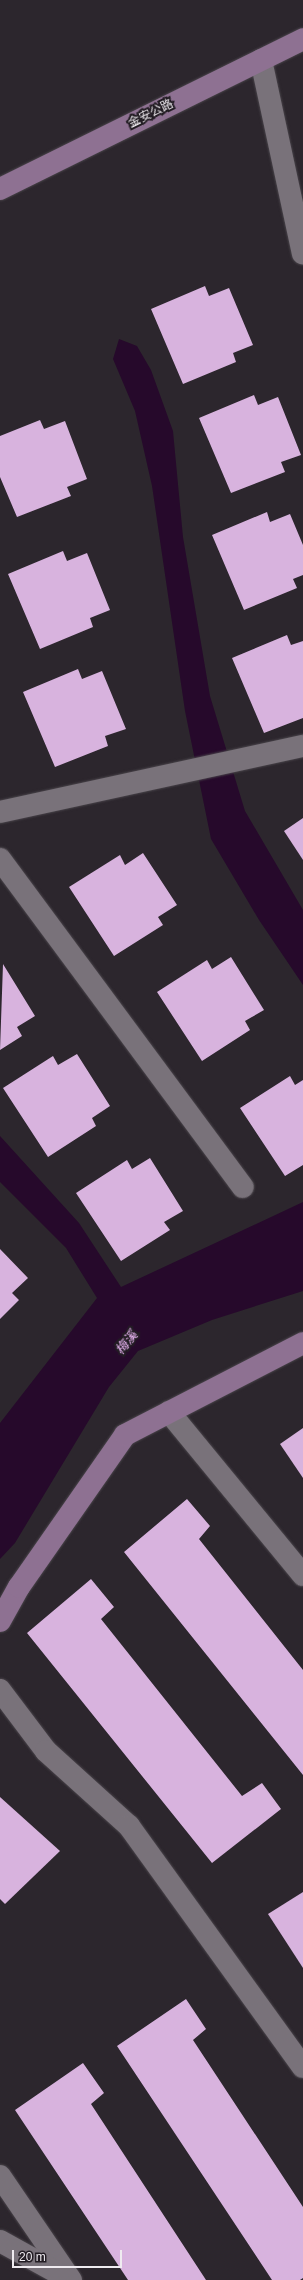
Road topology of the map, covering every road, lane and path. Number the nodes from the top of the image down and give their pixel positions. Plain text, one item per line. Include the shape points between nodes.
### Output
1 (303, 39) edge
2 (261, 60) junction
3 (0, 189) edge
4 (299, 213) edge
5 (303, 254) edge
6 (303, 746) edge
7 (0, 808) edge
8 (0, 859) edge
9 (243, 1186) dead end
10 (303, 1343) edge
11 (169, 1412) junction
12 (303, 1575) edge
13 (0, 1621) edge
14 (0, 1690) edge
15 (303, 2067) edge
16 (0, 2176) edge
17 (0, 2241) edge
18 (71, 2280) edge

1 - 2 street, 金安公路
2 - 3 street, 金安公路
2 - 4 street
4 - 5 street
6 - 7 street
8 - 9 street
10 - 11 street
11 - 12 street
11 - 13 street via 125,1435 19,1587
14 - 15 street via 46,1751 128,1826
16 - 18 street
17 - 18 street

